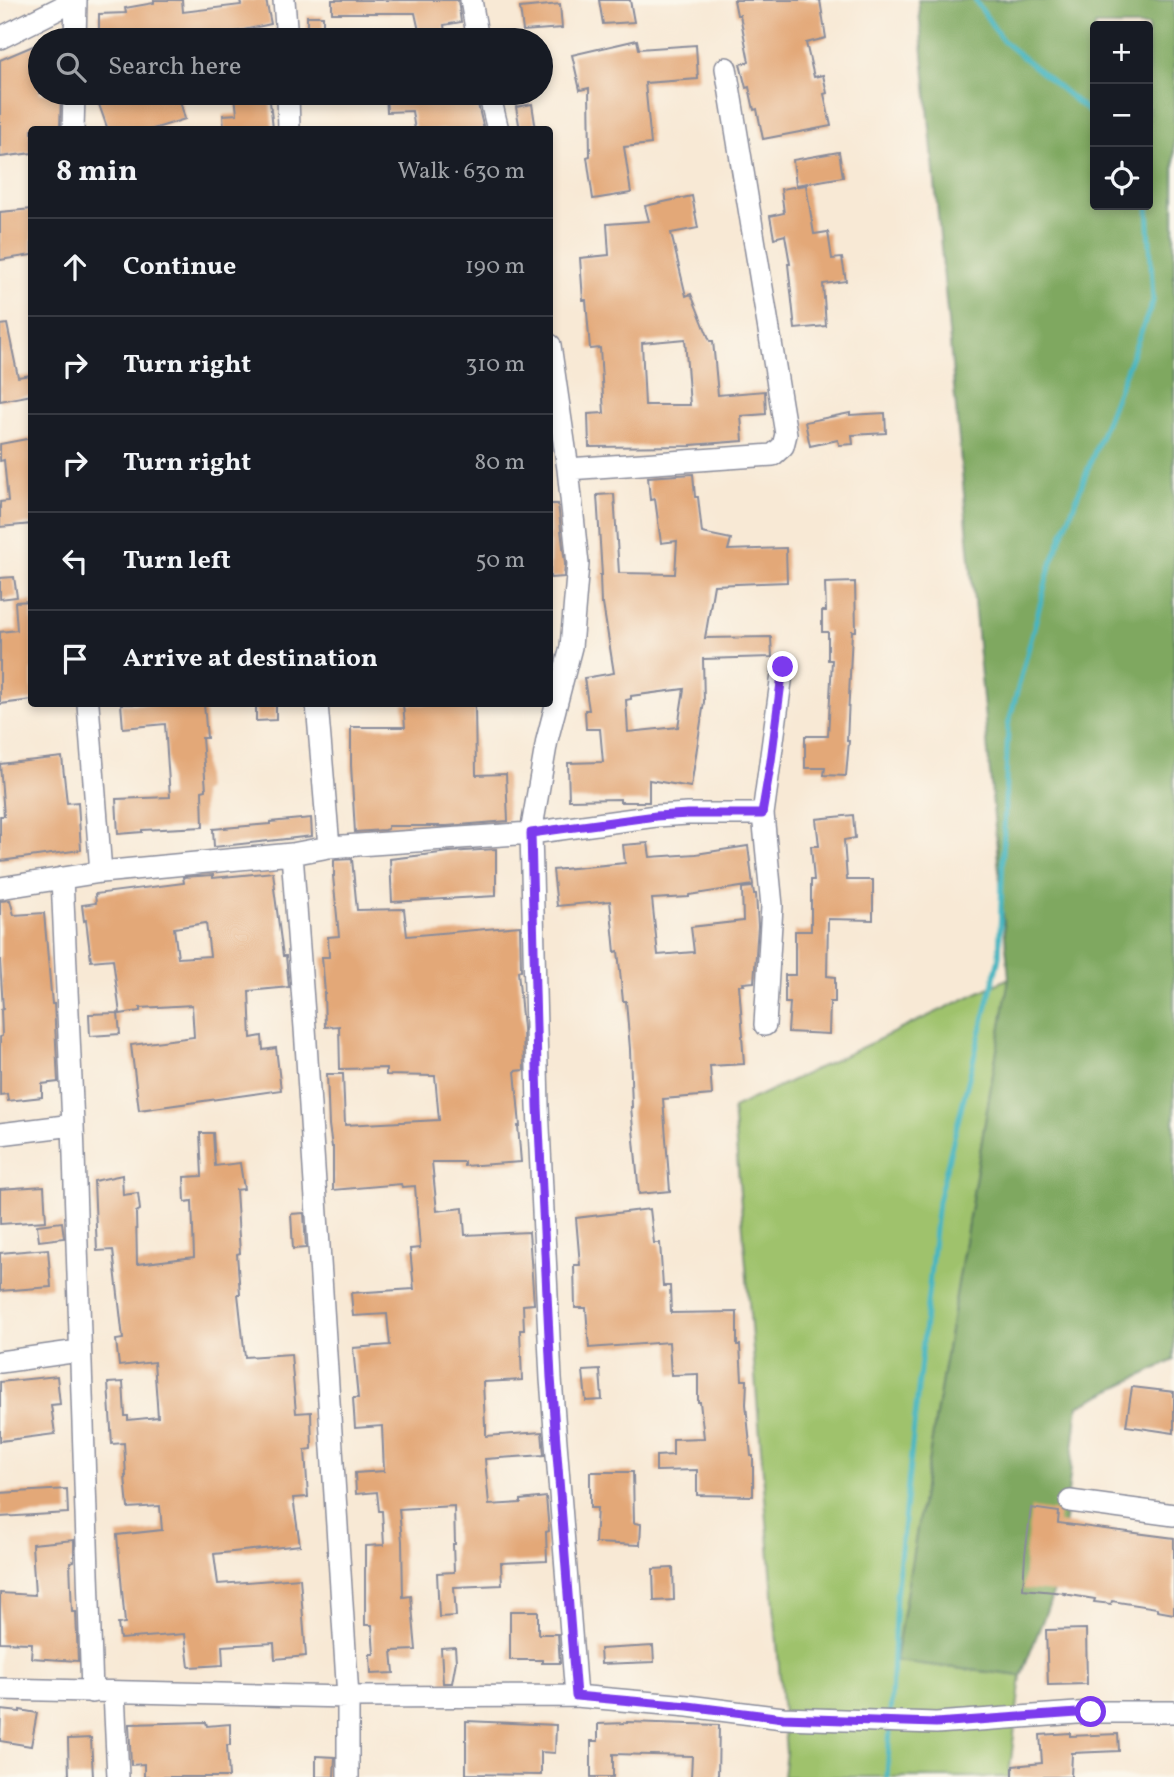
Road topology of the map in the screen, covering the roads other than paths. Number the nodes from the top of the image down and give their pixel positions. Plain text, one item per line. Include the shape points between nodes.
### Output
1 (76, 0) edge
2 (284, 0) edge
3 (471, 0) edge
4 (75, 28) edge
5 (285, 28) edge
6 (476, 28) edge
7 (0, 38) edge
8 (726, 68) dead end
9 (74, 105) edge
10 (288, 105) edge
11 (492, 105) edge
12 (73, 126) edge
13 (289, 126) edge
14 (497, 126) edge
15 (553, 366) edge
16 (568, 469) junction
17 (783, 667) dead end
18 (89, 707) edge
19 (317, 707) edge
20 (762, 814) junction
21 (531, 833) junction
22 (329, 847) junction
23 (292, 854) junction
24 (101, 872) junction
25 (62, 878) junction
26 (0, 888) edge
27 (765, 1026) dead end
28 (73, 1125) junction
29 (0, 1134) edge
30 (79, 1351) junction
31 (0, 1362) edge
32 (1070, 1501) dead end
33 (1174, 1515) edge
34 (0, 1689) edge
35 (92, 1692) junction
36 (114, 1692) junction
37 (576, 1696) junction
38 (348, 1697) junction
39 (1174, 1712) edge
40 (118, 1777) edge
41 (348, 1777) edge

1 - 4 street
1 - 7 street
2 - 5 street
3 - 6 street
8 - 16 street via 786,434 783,446 773,455
9 - 12 street
10 - 13 street
11 - 14 street
15 - 16 street
16 - 21 street via 578,564 571,647 547,740
17 - 20 street
18 - 24 street
19 - 22 street
20 - 21 street via 656,816
20 - 27 street via 772,906
21 - 22 street
21 - 37 street via 551,1378
22 - 23 street
23 - 24 street
23 - 38 street
24 - 25 street
25 - 26 street
25 - 28 street
28 - 29 street
28 - 30 street
30 - 31 street
30 - 35 street
32 - 33 street
34 - 35 street
35 - 36 street
36 - 38 street
36 - 40 street
37 - 38 street
37 - 39 street via 783,1718 936,1723 1091,1712
38 - 41 street

